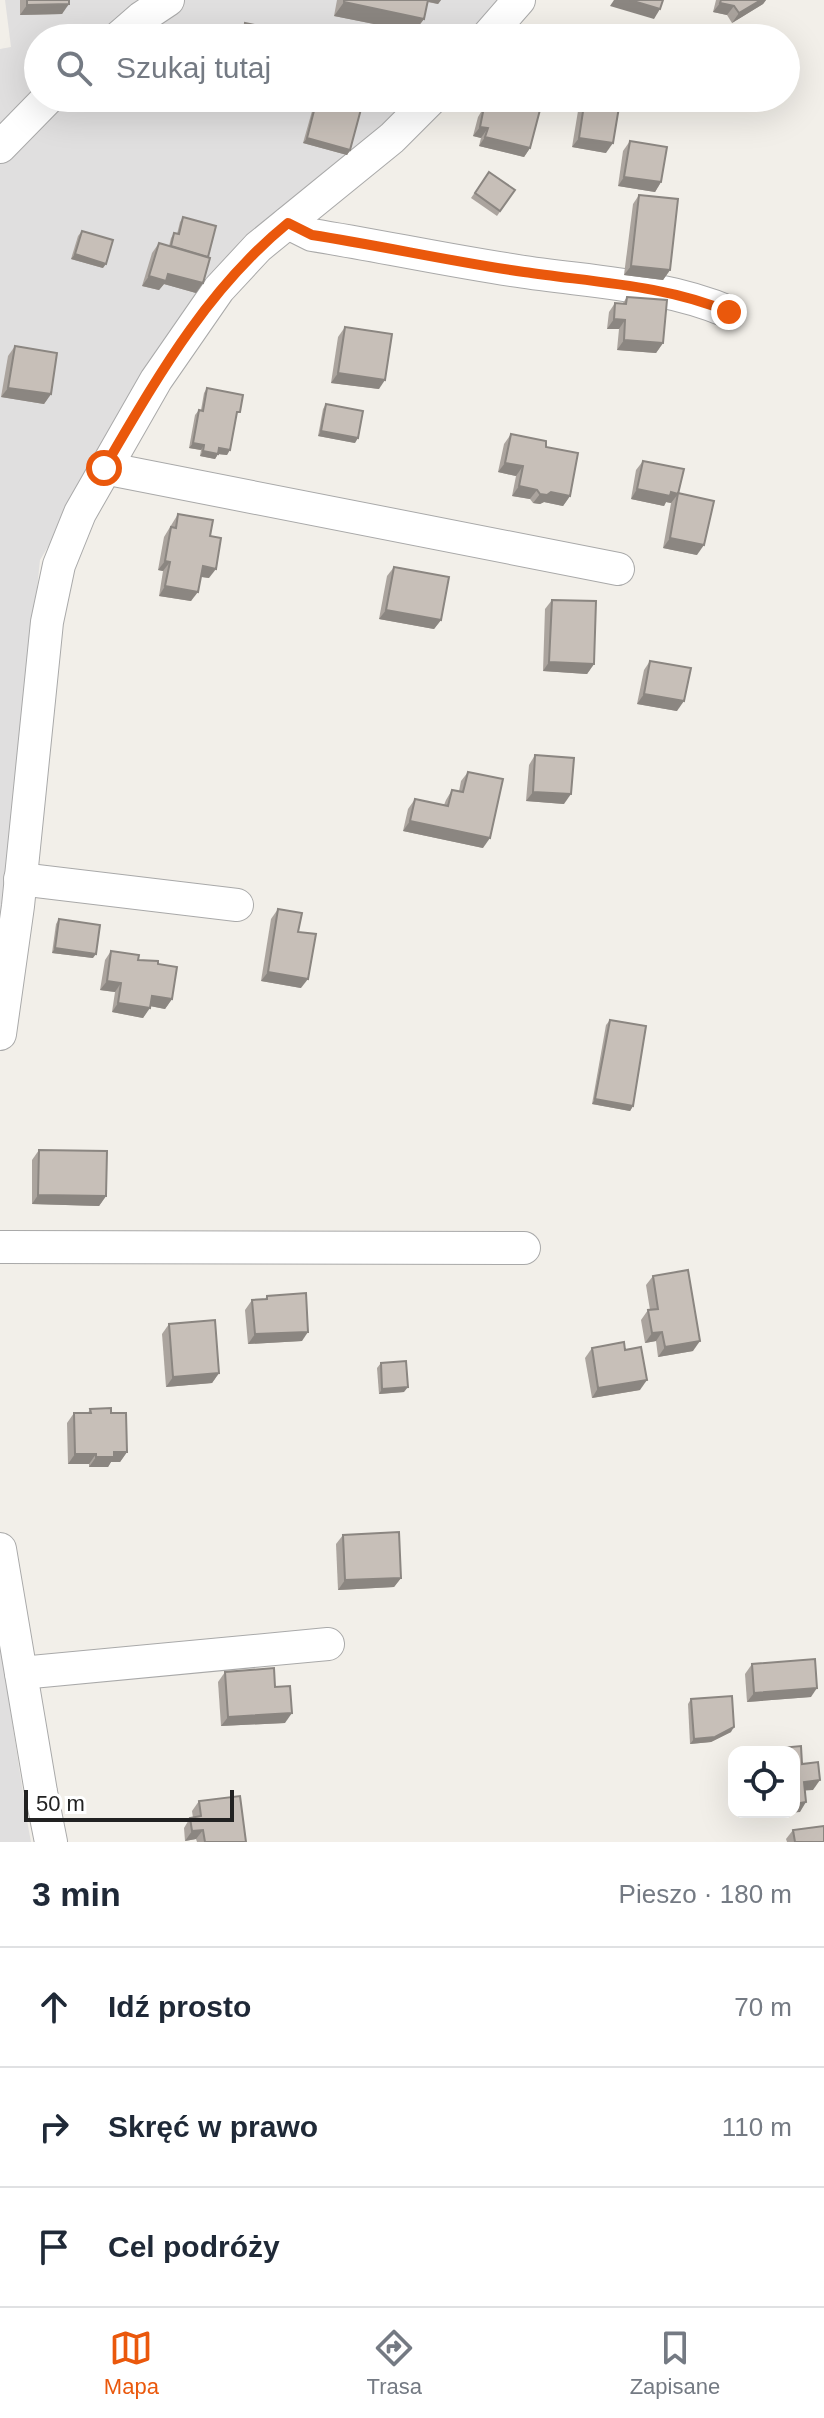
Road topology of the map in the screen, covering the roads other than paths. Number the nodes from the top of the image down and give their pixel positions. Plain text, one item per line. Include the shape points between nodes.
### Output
1 (168, 0) edge
2 (519, 0) edge
3 (134, 24) edge
4 (498, 24) edge
5 (34, 112) edge
6 (418, 112) edge
7 (0, 147) edge
8 (288, 223) junction
9 (729, 312) dead end
10 (104, 468) junction
11 (618, 569) dead end
12 (20, 879) junction
13 (237, 905) dead end
14 (0, 1034) edge
15 (0, 1247) edge
16 (524, 1248) dead end
17 (0, 1549) edge
18 (328, 1644) dead end
19 (21, 1673) junction
20 (51, 1842) edge

1 - 3 street
2 - 4 street
5 - 7 street
6 - 8 street
8 - 9 street via 312,235 657,290
8 - 10 street via 219,289
10 - 11 street
10 - 12 street via 59,565 47,622
12 - 13 street
12 - 14 street
15 - 16 street
17 - 19 street
18 - 19 street
19 - 20 street

